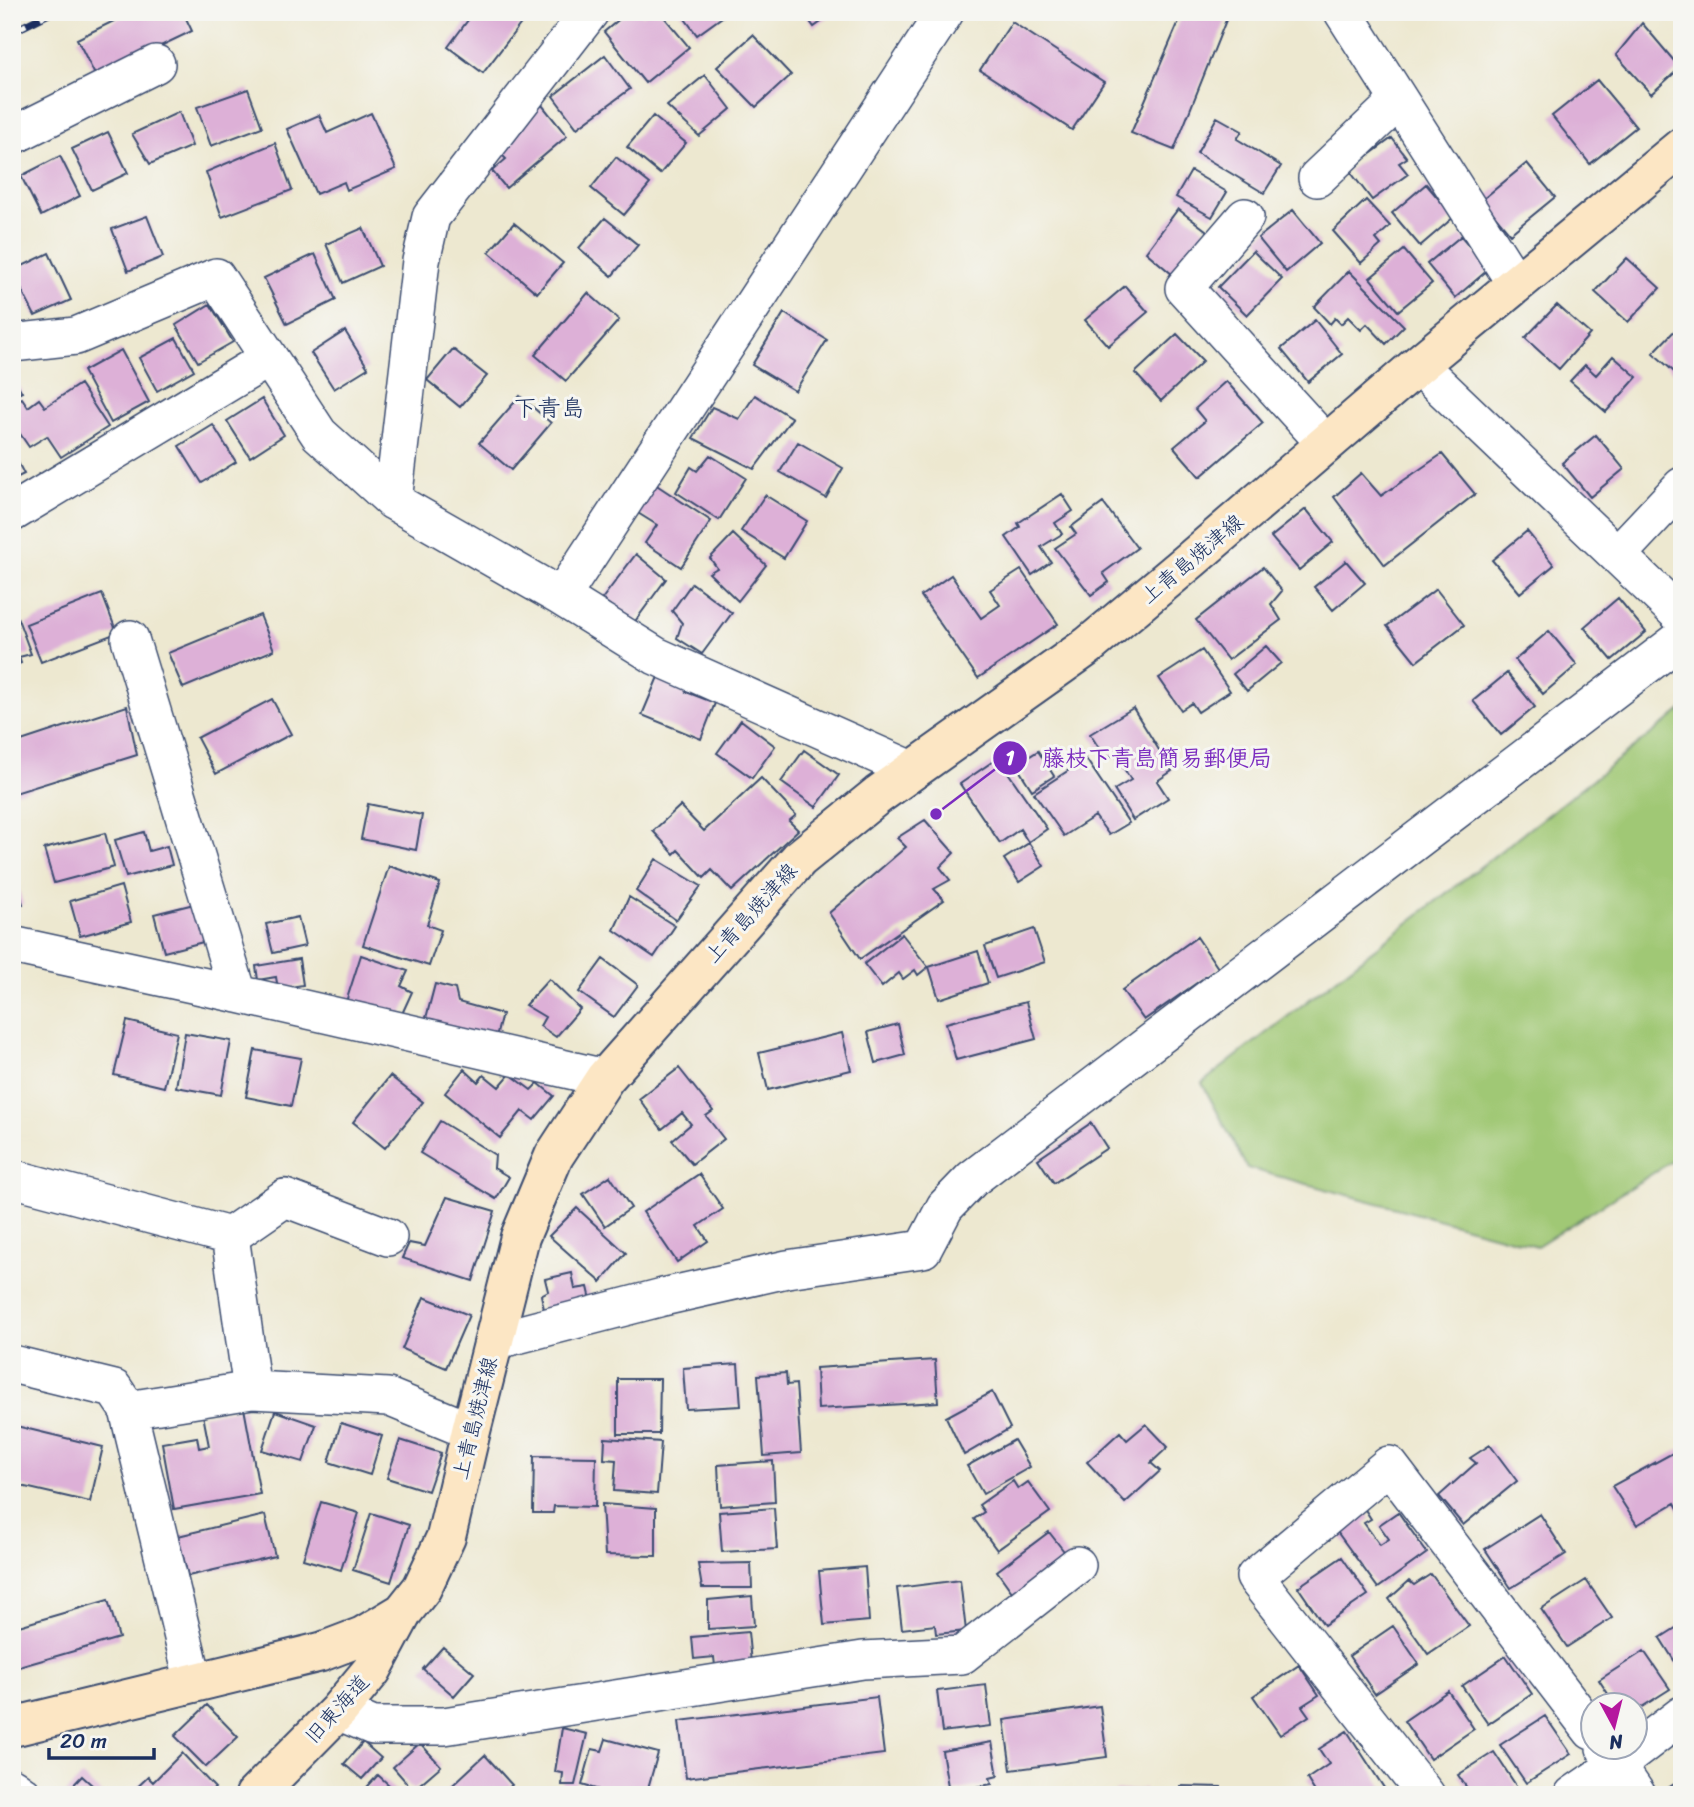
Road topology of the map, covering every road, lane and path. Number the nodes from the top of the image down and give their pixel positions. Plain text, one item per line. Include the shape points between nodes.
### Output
1 (590, 12) edge
2 (945, 12) edge
3 (1343, 12) edge
4 (156, 64) dead end
5 (1399, 100) junction
6 (12, 136) edge
7 (1682, 147) edge
8 (1318, 177) dead end
9 (1245, 217) dead end
10 (1516, 284) junction
11 (12, 343) edge
12 (269, 358) junction
13 (1419, 365) junction
14 (1326, 444) junction
15 (1682, 486) edge
16 (393, 501) junction
17 (12, 513) edge
18 (1617, 555) junction
19 (561, 597) junction
20 (1682, 617) edge
21 (1682, 638) edge
22 (130, 639) dead end
23 (912, 770) junction
24 (12, 945) edge
25 (238, 994) junction
26 (605, 1078) junction
27 (12, 1178) edge
28 (230, 1236) junction
29 (388, 1237) dead end
30 (494, 1341) junction
31 (12, 1364) edge
32 (252, 1390) junction
33 (128, 1410) junction
34 (471, 1431) junction
35 (1077, 1565) dead end
36 (403, 1612) junction
37 (194, 1683) junction
38 (338, 1712) junction
39 (1578, 1713) edge
40 (1682, 1715) edge
41 (12, 1727) edge
42 (1648, 1735) edge
43 (1605, 1762) edge
44 (1615, 1762) edge
45 (12, 1787) edge
46 (23, 1795) edge
47 (255, 1795) edge
48 (1426, 1795) edge
49 (1573, 1795) edge
50 (1637, 1795) edge

1 - 16 street via 431,217 421,261
2 - 19 street
3 - 5 street
4 - 6 street
5 - 8 street
5 - 10 street
7 - 10 main road, 上青島焼津線
9 - 14 street via 1184,288
10 - 13 main road, 上青島焼津線
11 - 12 street via 76,336 216,277
12 - 16 street via 319,434
12 - 17 street
13 - 14 main road, 上青島焼津線
13 - 18 street
14 - 23 main road, 上青島焼津線 via 1088,646
15 - 18 street
16 - 19 street
18 - 20 street
19 - 23 street via 656,656
21 - 30 street via 972,1179 945,1207 923,1249 787,1269
22 - 25 street
23 - 26 main road, 上青島焼津線 via 799,859
24 - 25 street
25 - 26 street
26 - 30 main road, 上青島焼津線 via 554,1156 520,1237
27 - 28 street
28 - 29 street via 285,1198
28 - 32 street
30 - 34 main road, 上青島焼津線
31 - 33 street via 114,1389
32 - 33 street
32 - 34 street via 387,1397
33 - 37 street
34 - 36 main road, 上青島焼津線 via 446,1537 422,1588
35 - 38 street via 962,1655 863,1660 444,1726 373,1726
36 - 37 main road, 上青島焼津線 via 363,1636 321,1652
36 - 38 main road, 旧東海道 via 372,1670
37 - 41 main road, 上青島焼津線
38 - 47 main road, 旧東海道
39 - 48 street via 1389,1465 1255,1577
40 - 42 street
43 - 49 street
44 - 50 street
45 - 46 street

